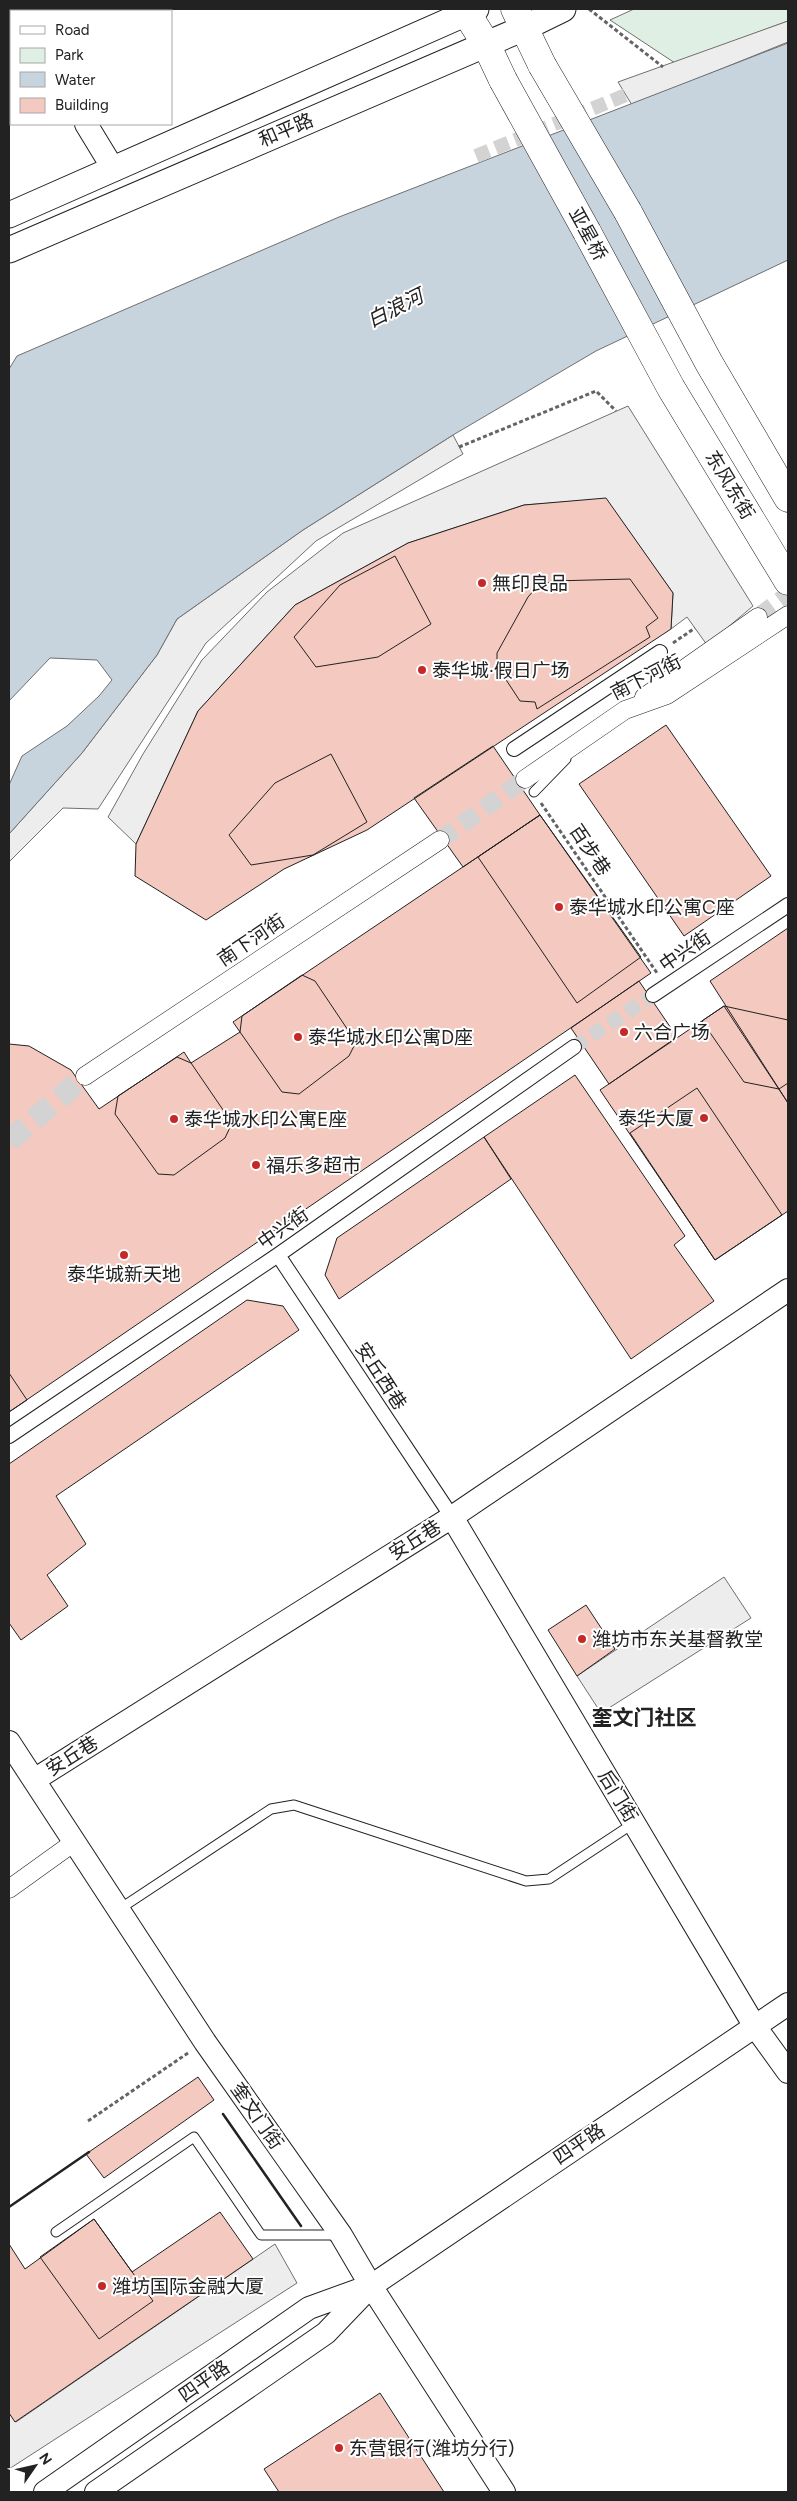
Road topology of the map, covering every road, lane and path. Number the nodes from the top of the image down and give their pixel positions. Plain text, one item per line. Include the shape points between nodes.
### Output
1 (563, 9) edge
2 (588, 9) edge
3 (469, 10) edge
4 (520, 18) edge
5 (486, 44) junction
6 (663, 66) dead end
7 (87, 125) edge
8 (114, 170) junction
9 (9, 215) edge
10 (9, 250) edge
11 (671, 388) joint
12 (616, 411) dead end
13 (459, 448) dead end
14 (788, 498) edge
15 (788, 581) edge
16 (788, 615) edge
17 (758, 617) tunnel mouth
18 (695, 628) dead end
19 (660, 652) joint
20 (625, 710) junction
21 (514, 749) dead end
22 (530, 786) joint
23 (440, 840) tunnel mouth
24 (788, 905) edge
25 (666, 986) junction
26 (653, 995) tunnel mouth
27 (574, 1047) tunnel mouth
28 (85, 1076) tunnel mouth
29 (278, 1255) junction
30 (788, 1290) edge
31 (9, 1436) edge
32 (452, 1517) junction
33 (9, 1742) edge
34 (34, 1780) junction
35 (634, 1823) junction
36 (73, 1843) junction
37 (9, 1889) edge
38 (118, 1910) junction
39 (788, 2004) edge
40 (754, 2025) junction
41 (205, 2042) junction
42 (788, 2072) edge
43 (88, 2120) dead end
44 (56, 2232) dead end
45 (341, 2235) junction
46 (371, 2286) junction
47 (44, 2492) edge
48 (96, 2492) edge
49 (504, 2492) edge

1 - 4 main road, 和平路
2 - 6 path
3 - 5 main road, 亚星桥
3 - 8 main road, 和平路
4 - 5 main road, 和平路
4 - 14 main road, bridge via 542,65
5 - 10 main road, 和平路
5 - 11 main road, 亚星桥, bridge
7 - 8 street
8 - 9 main road, 和平路
11 - 15 main road, 东风东街
12 - 13 path via 596,390
16 - 20 street, 南下河街 via 667,695
17 - 20 street
18 - 19 path
19 - 21 street
20 - 22 street, 南下河街 via 589,735
22 - 25 path, 百步巷
23 - 28 street, 南下河街
24 - 25 street, 中兴街
25 - 26 street, 中兴街
27 - 29 street, 中兴街
29 - 31 street, 中兴街
29 - 32 street, 安丘西巷
30 - 32 street, 安丘巷
32 - 34 street, 安丘巷
32 - 35 street, 后门街
33 - 34 street, 奎文门街
34 - 36 street, 奎文门街
35 - 38 lane via 549,1879 526,1882 294,1805 271,1809
35 - 40 street, 后门街
36 - 37 street
36 - 38 street, 奎文门街
38 - 41 street, 奎文门街
39 - 40 street, 四平路
40 - 42 street, 后门街
40 - 46 street, 四平路
41 - 43 path
41 - 45 street, 奎文门街
44 - 45 lane via 194,2137 261,2235
45 - 46 street, 奎文门街
46 - 47 street, 四平路 via 309,2308
46 - 48 street, 四平路 via 326,2334
46 - 49 street, 奎文门街

